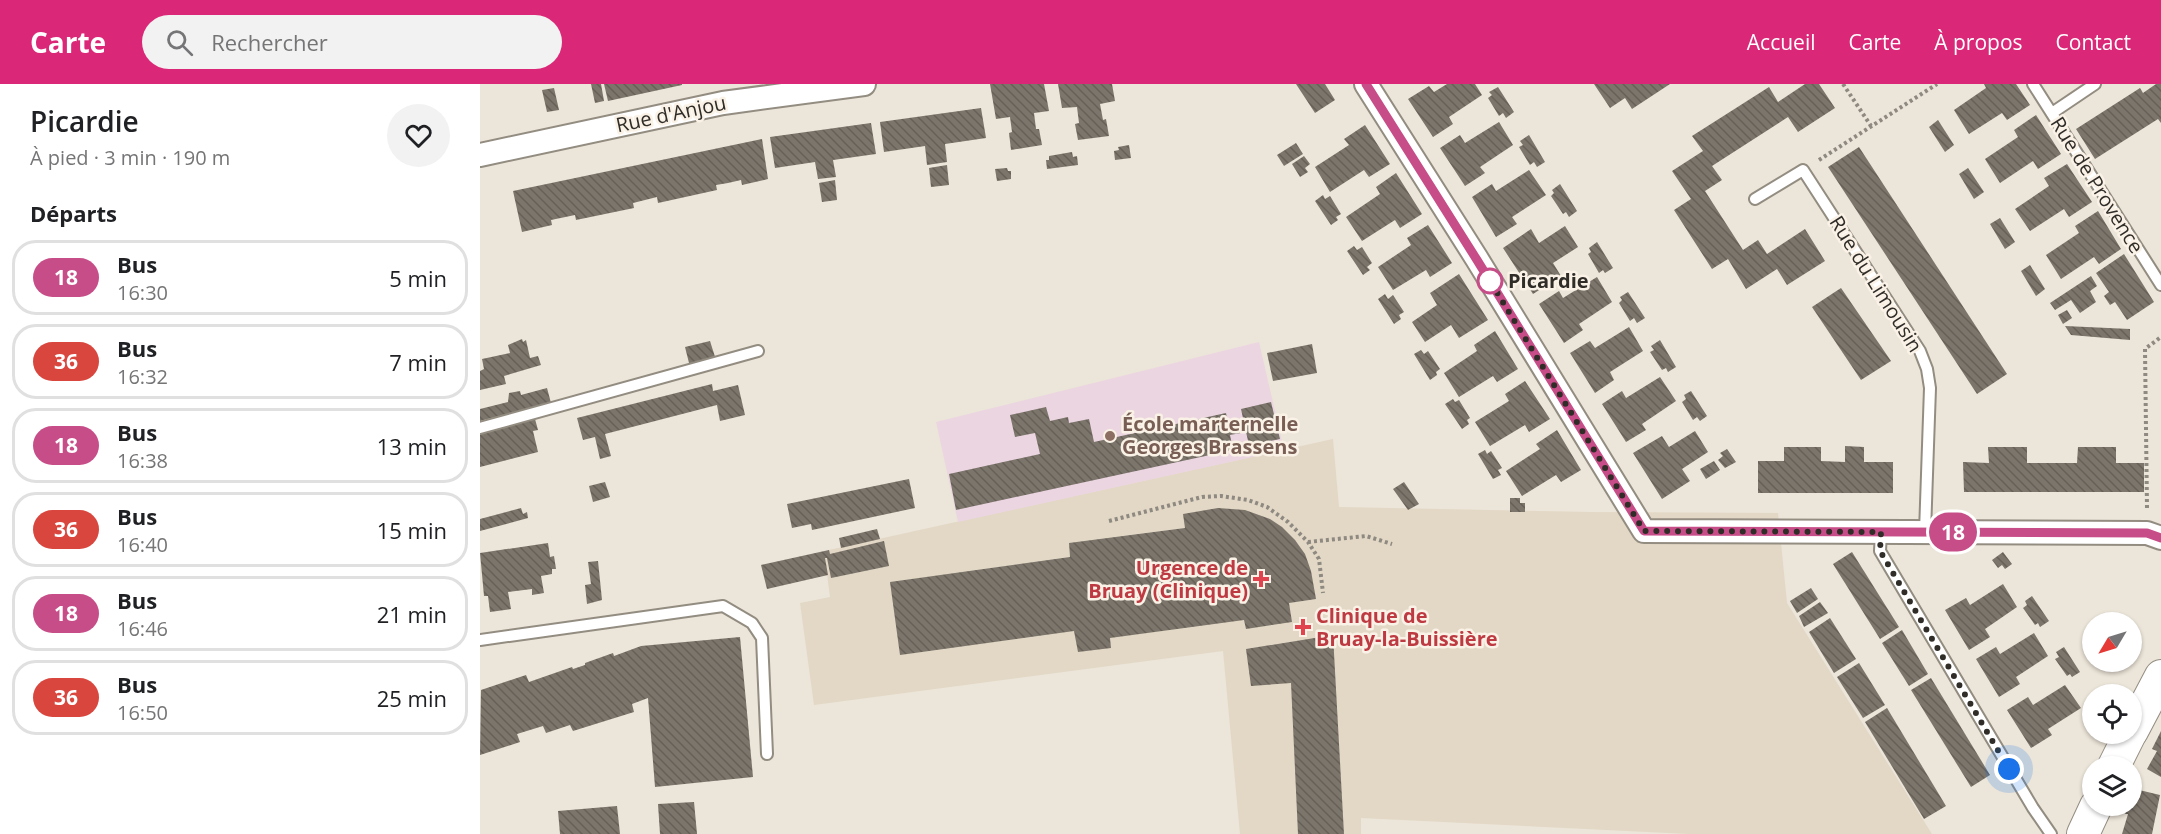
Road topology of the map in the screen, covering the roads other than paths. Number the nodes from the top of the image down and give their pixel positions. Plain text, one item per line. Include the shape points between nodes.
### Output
1 (864, 84) edge
2 (1366, 84) edge
3 (2033, 84) edge
4 (2095, 84) edge
5 (2052, 113) junction
6 (480, 155) edge
7 (1755, 199) dead end
8 (2161, 285) edge
9 (758, 351) dead end
10 (480, 428) edge
11 (1881, 532) junction
12 (1925, 532) junction
13 (2154, 535) edge
14 (480, 640) edge
15 (2161, 676) edge
16 (2142, 711) edge
17 (767, 754) dead end
18 (2091, 816) edge
19 (2051, 834) edge
20 (2083, 834) edge

1 - 6 street, Rue d'Anjou via 723,103
2 - 11 street via 1644,531
3 - 5 lane, Rue de Provence
4 - 5 lane
5 - 8 lane, Rue de Provence
7 - 12 lane, Rue du Limousin via 1803,170 1912,335 1927,369 1930,388
9 - 10 lane
11 - 12 street
11 - 19 lane via 1880,551
12 - 13 street
14 - 17 lane via 723,606 752,623 762,638
15 - 16 street
18 - 20 street

